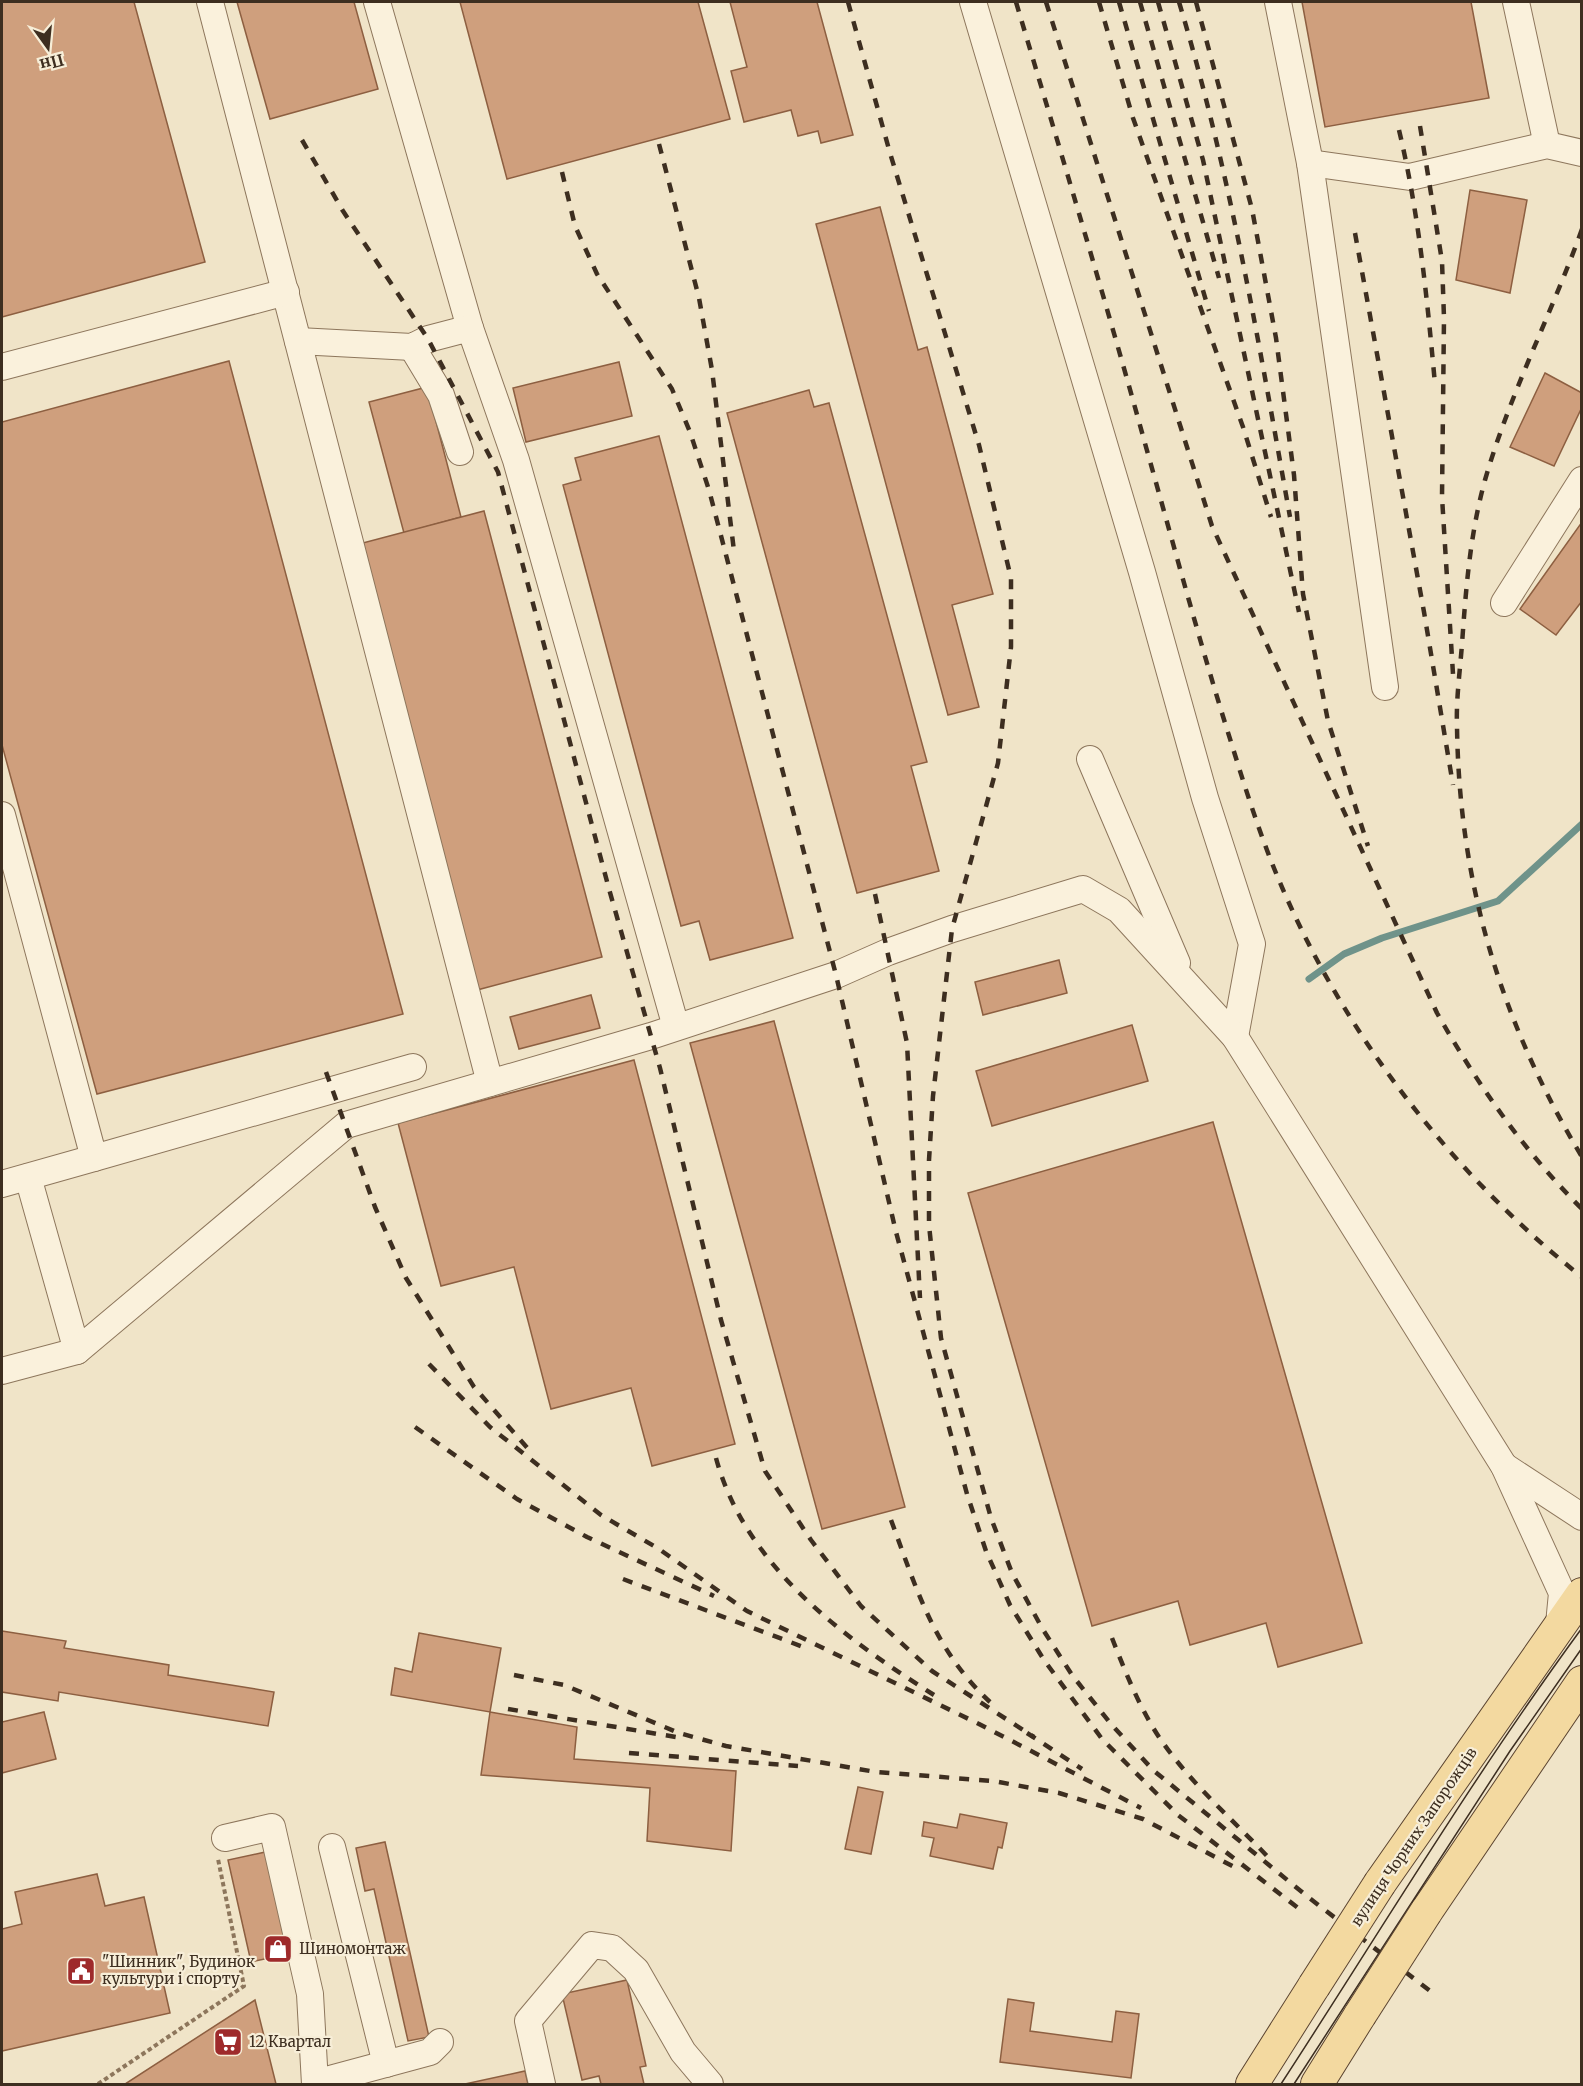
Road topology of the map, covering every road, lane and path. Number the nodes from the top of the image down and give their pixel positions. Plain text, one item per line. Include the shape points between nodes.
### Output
1 (210, 2) edge
2 (377, 2) edge
3 (973, 2) edge
4 (1278, 2) edge
5 (1516, 2) edge
6 (1547, 145) junction
7 (1581, 153) edge
8 (1310, 163) junction
9 (285, 292) junction
10 (470, 328) junction
11 (298, 341) junction
12 (412, 347) junction
13 (2, 367) edge
14 (460, 452) dead end
15 (1581, 480) edge
16 (1504, 603) dead end
17 (1385, 687) dead end
18 (1090, 759) dead end
19 (2, 815) edge
20 (1183, 977) junction
21 (675, 1027) junction
22 (1235, 1037) junction
23 (413, 1066) dead end
24 (490, 1083) junction
25 (94, 1158) junction
26 (28, 1177) junction
27 (2, 1184) edge
28 (77, 1351) junction
29 (2, 1371) edge
30 (1504, 1466) junction
31 (1581, 1517) edge
32 (1581, 1594) edge
33 (1559, 1624) junction
34 (1581, 1682) edge
35 (225, 1838) joint
36 (332, 1847) dead end
37 (440, 2042) dead end
38 (386, 2064) junction
39 (315, 2084) edge
40 (98, 2085) edge
41 (542, 2085) edge
42 (710, 2085) edge
43 (1252, 2085) edge
44 (1317, 2085) edge

1 - 9 street
2 - 10 street
3 - 22 street via 1205,798 1252,944
4 - 8 street
5 - 6 street
6 - 7 street
6 - 8 street via 1410,177
8 - 17 street
9 - 11 street
9 - 13 street
10 - 12 street
10 - 21 street via 516,460
11 - 12 street
11 - 24 street
12 - 14 street via 441,395
15 - 16 street
18 - 20 street
19 - 25 street
20 - 21 street via 1119,910 1083,889 952,929 836,975
20 - 22 street
21 - 24 street
22 - 30 street
23 - 25 street
24 - 28 street via 346,1125
25 - 26 street
26 - 27 street
26 - 28 street
28 - 29 street
30 - 31 street
30 - 33 street via 1562,1593
32 - 33 main road, вулиця Чорних Запорожців
33 - 43 main road, вулиця Чорних Запорожців, bridge via 1380,1883
34 - 44 main road, bridge via 1426,1912
35 - 39 street via 272,1827 310,1995
35 - 40 path via 218,1859 244,1986
36 - 38 street
37 - 38 street via 430,2052
38 - 39 street
41 - 42 street via 528,2021 592,1945 612,1948 636,1970 683,2052

